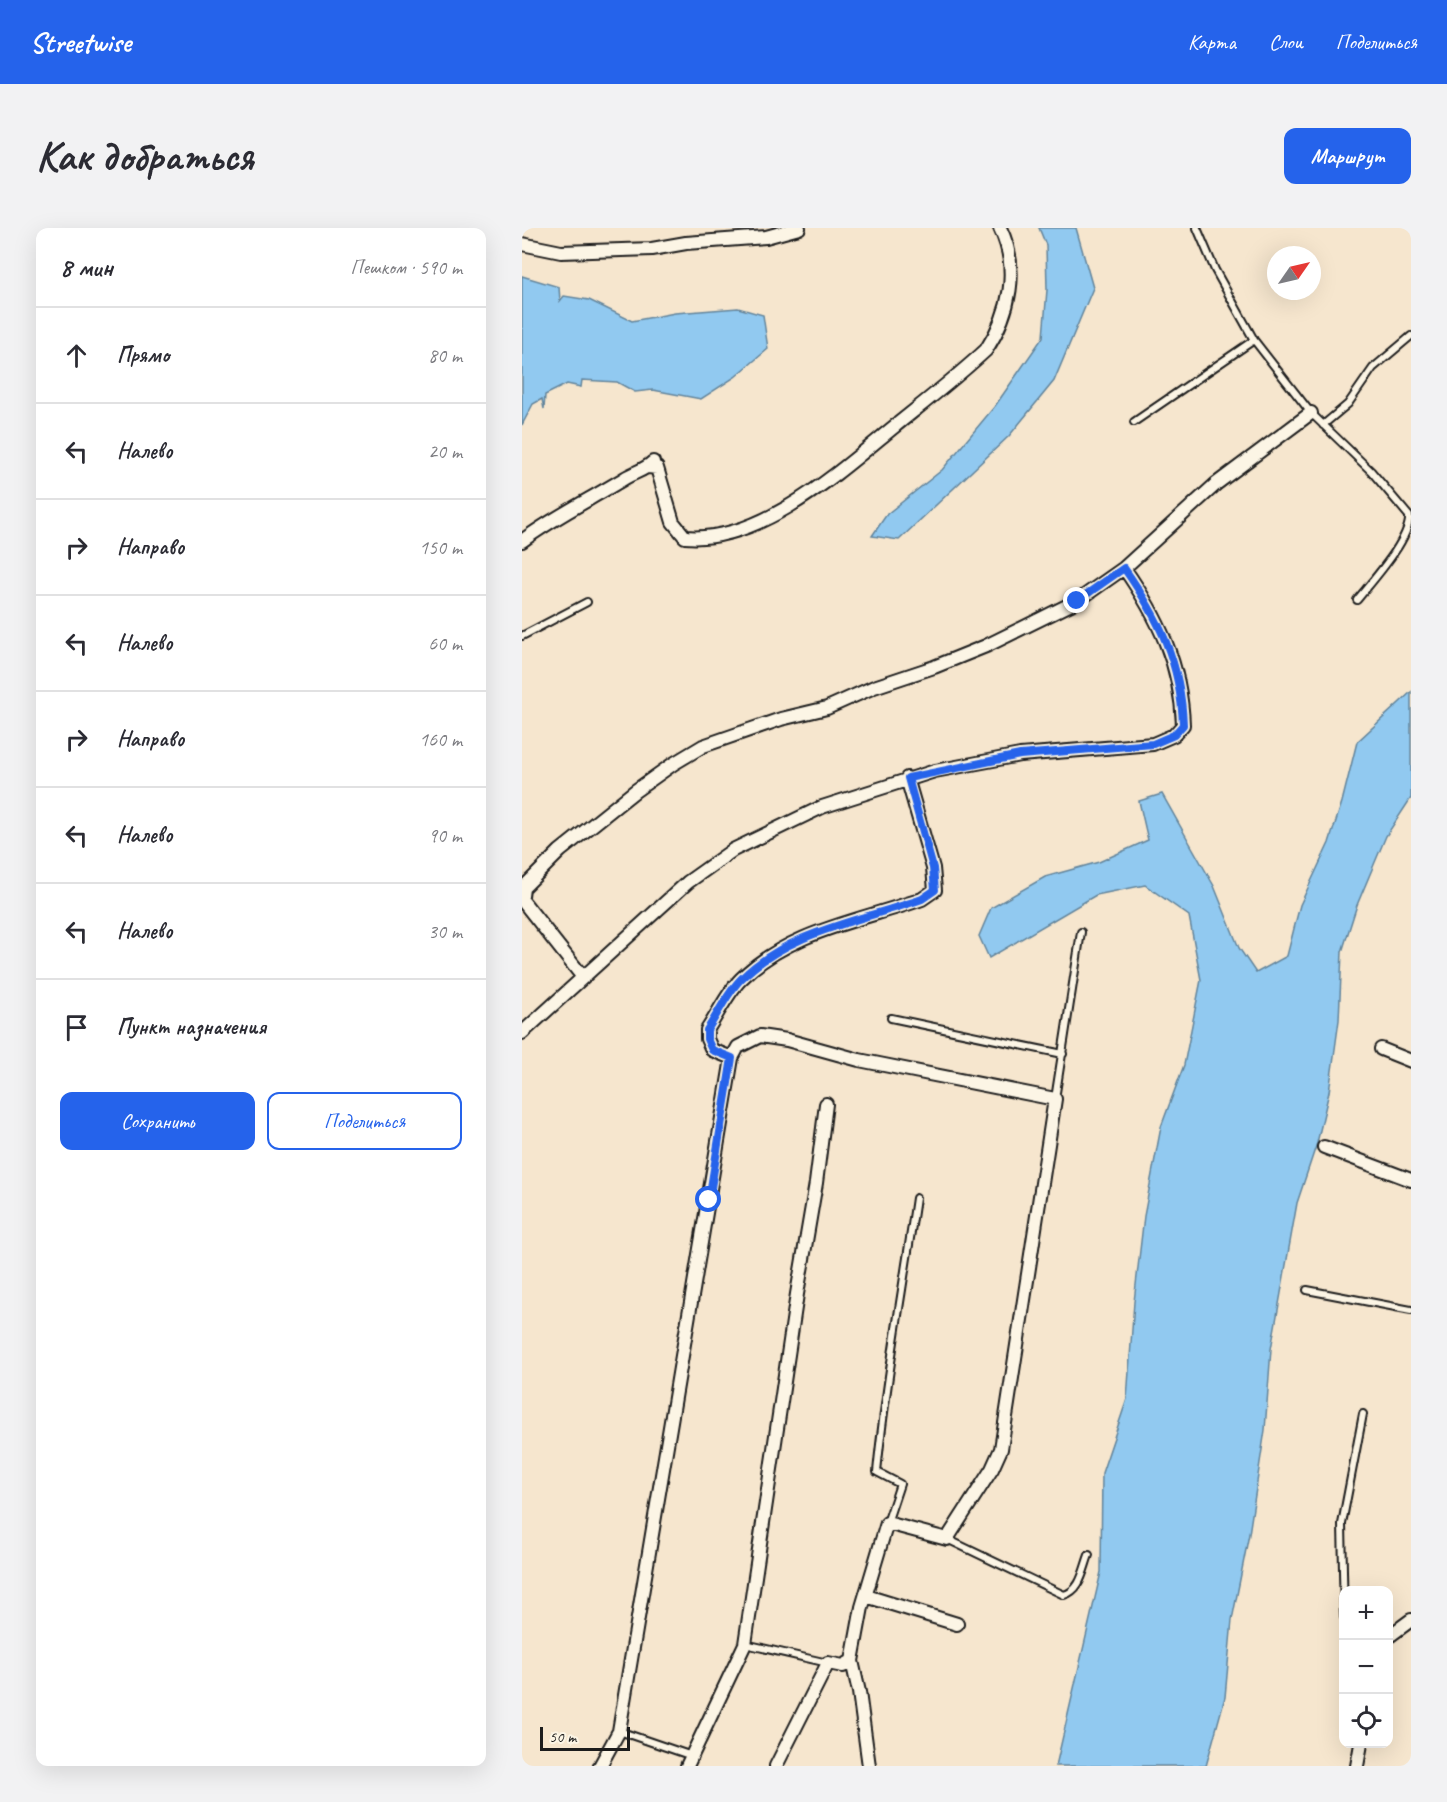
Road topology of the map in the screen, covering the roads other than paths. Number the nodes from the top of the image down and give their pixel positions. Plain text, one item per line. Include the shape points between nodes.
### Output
1 (799, 228) edge
2 (1000, 228) edge
3 (1197, 228) edge
4 (522, 244) edge
5 (1411, 336) edge
6 (1254, 340) junction
7 (1311, 413) junction
8 (1134, 422) dead end
9 (1323, 425) junction
10 (1410, 515) edge
11 (522, 541) edge
12 (1124, 568) junction
13 (1357, 600) dead end
14 (587, 602) dead end
15 (522, 636) edge
16 (908, 778) junction
17 (522, 896) edge
18 (522, 900) edge
19 (1081, 932) dead end
20 (582, 976) junction
21 (891, 1018) dead end
22 (522, 1033) edge
23 (1381, 1049) dead end
24 (1063, 1054) junction
25 (732, 1058) junction
26 (1411, 1061) edge
27 (1054, 1099) junction
28 (826, 1104) dead end
29 (1324, 1147) dead end
30 (1411, 1180) edge
31 (916, 1198) dead end
32 (1307, 1290) dead end
33 (1411, 1310) edge
34 (1363, 1414) dead end
35 (887, 1524) junction
36 (947, 1539) junction
37 (1089, 1555) dead end
38 (1343, 1586) edge
39 (866, 1596) junction
40 (1411, 1620) edge
41 (957, 1624) dead end
42 (1393, 1634) edge
43 (745, 1644) junction
44 (852, 1661) junction
45 (828, 1663) junction
46 (619, 1731) junction
47 (1360, 1748) edge
48 (689, 1761) edge
49 (600, 1766) edge
50 (776, 1766) edge
51 (869, 1766) edge
52 (1357, 1766) edge

1 - 4 street via 766,237 652,249 561,252
2 - 11 street via 1012,275 999,330 986,350 849,466 809,494 779,513 734,531 685,537 673,522 657,468 651,464
3 - 6 lane via 1215,270
5 - 9 lane via 1373,368 1348,404
6 - 7 lane
6 - 8 lane
7 - 9 lane
7 - 12 street via 1216,483
9 - 10 lane
10 - 13 lane via 1405,537
12 - 16 street via 1162,627 1181,700 1183,725 1174,735 1153,744 1020,755
12 - 17 street via 1077,601 986,646 827,708 703,746 635,791 560,851 523,888
14 - 15 lane
16 - 20 street via 822,807 733,850 688,882
16 - 25 street via 933,868 935,890 922,899 810,934 779,949 740,980 707,1030 712,1050
18 - 20 street
19 - 24 lane
20 - 22 street
21 - 24 lane
23 - 26 street
24 - 27 lane
25 - 27 street via 738,1047 760,1036
25 - 46 street
27 - 36 street via 1001,1449
28 - 43 street
29 - 30 street
31 - 35 lane via 877,1472 900,1484
32 - 33 lane
34 - 38 lane via 1342,1524
35 - 36 street
35 - 39 street
36 - 37 lane via 1064,1594 1073,1592 1079,1584
39 - 41 street
39 - 44 street
40 - 42 street
43 - 45 lane
43 - 48 street
44 - 45 street via 843,1666
44 - 51 street
45 - 50 street
46 - 48 lane
46 - 49 street
47 - 52 street

